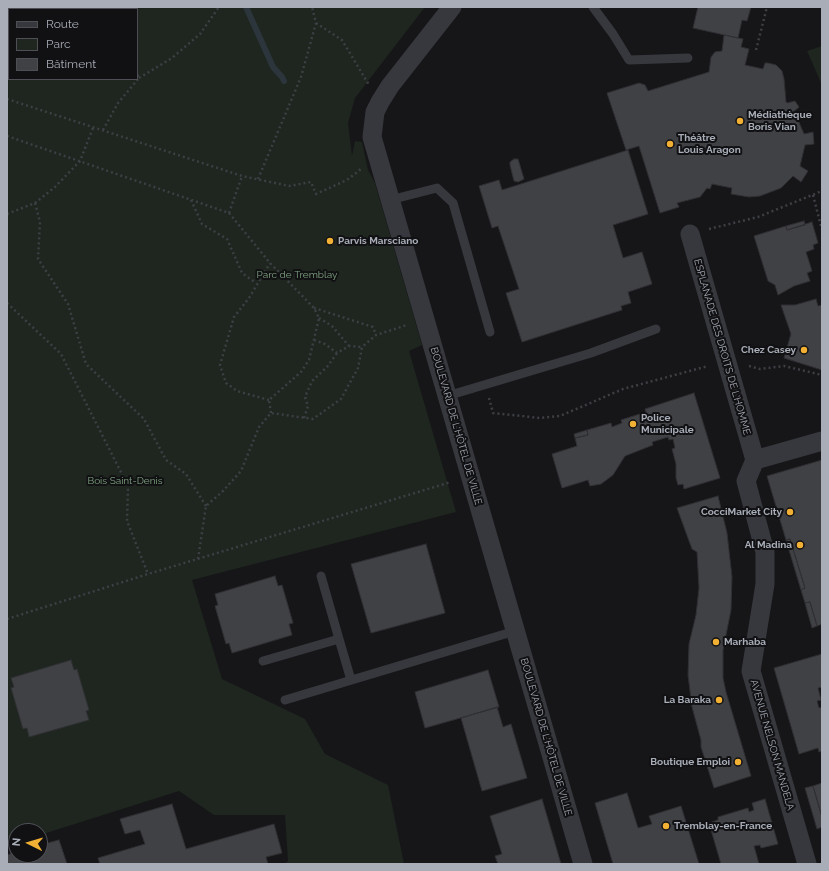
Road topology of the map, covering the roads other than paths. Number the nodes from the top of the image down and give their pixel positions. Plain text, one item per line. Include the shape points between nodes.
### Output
1 (452, 7) edge
2 (593, 7) edge
3 (688, 58) dead end
4 (388, 195) junction
5 (690, 234) road end
6 (656, 329) dead end
7 (490, 332) dead end
8 (448, 396) junction
9 (822, 440) edge
10 (755, 460) junction
11 (321, 576) dead end
12 (515, 631) junction
13 (340, 639) junction
14 (263, 661) dead end
15 (351, 680) junction
16 (285, 700) dead end
17 (583, 864) edge
18 (807, 864) edge

1 - 4 street, BOULEVARD DE L'HÔTEL DE VILLE via 390,86 375,112 372,137
2 - 3 lane via 629,60
4 - 7 lane via 437,188 453,203
4 - 8 street, BOULEVARD DE L'HÔTEL DE VILLE
5 - 10 street, ESPLANADE DES DROITS DE L'HOMME
6 - 8 lane via 591,353
8 - 12 street, BOULEVARD DE L'HÔTEL DE VILLE
9 - 10 street
10 - 18 street, AVENUE NELSON MANDELA via 746,480 765,552 765,584 751,671
11 - 13 lane
12 - 15 lane
12 - 17 street, BOULEVARD DE L'HÔTEL DE VILLE
13 - 14 lane
13 - 15 lane
15 - 16 lane

